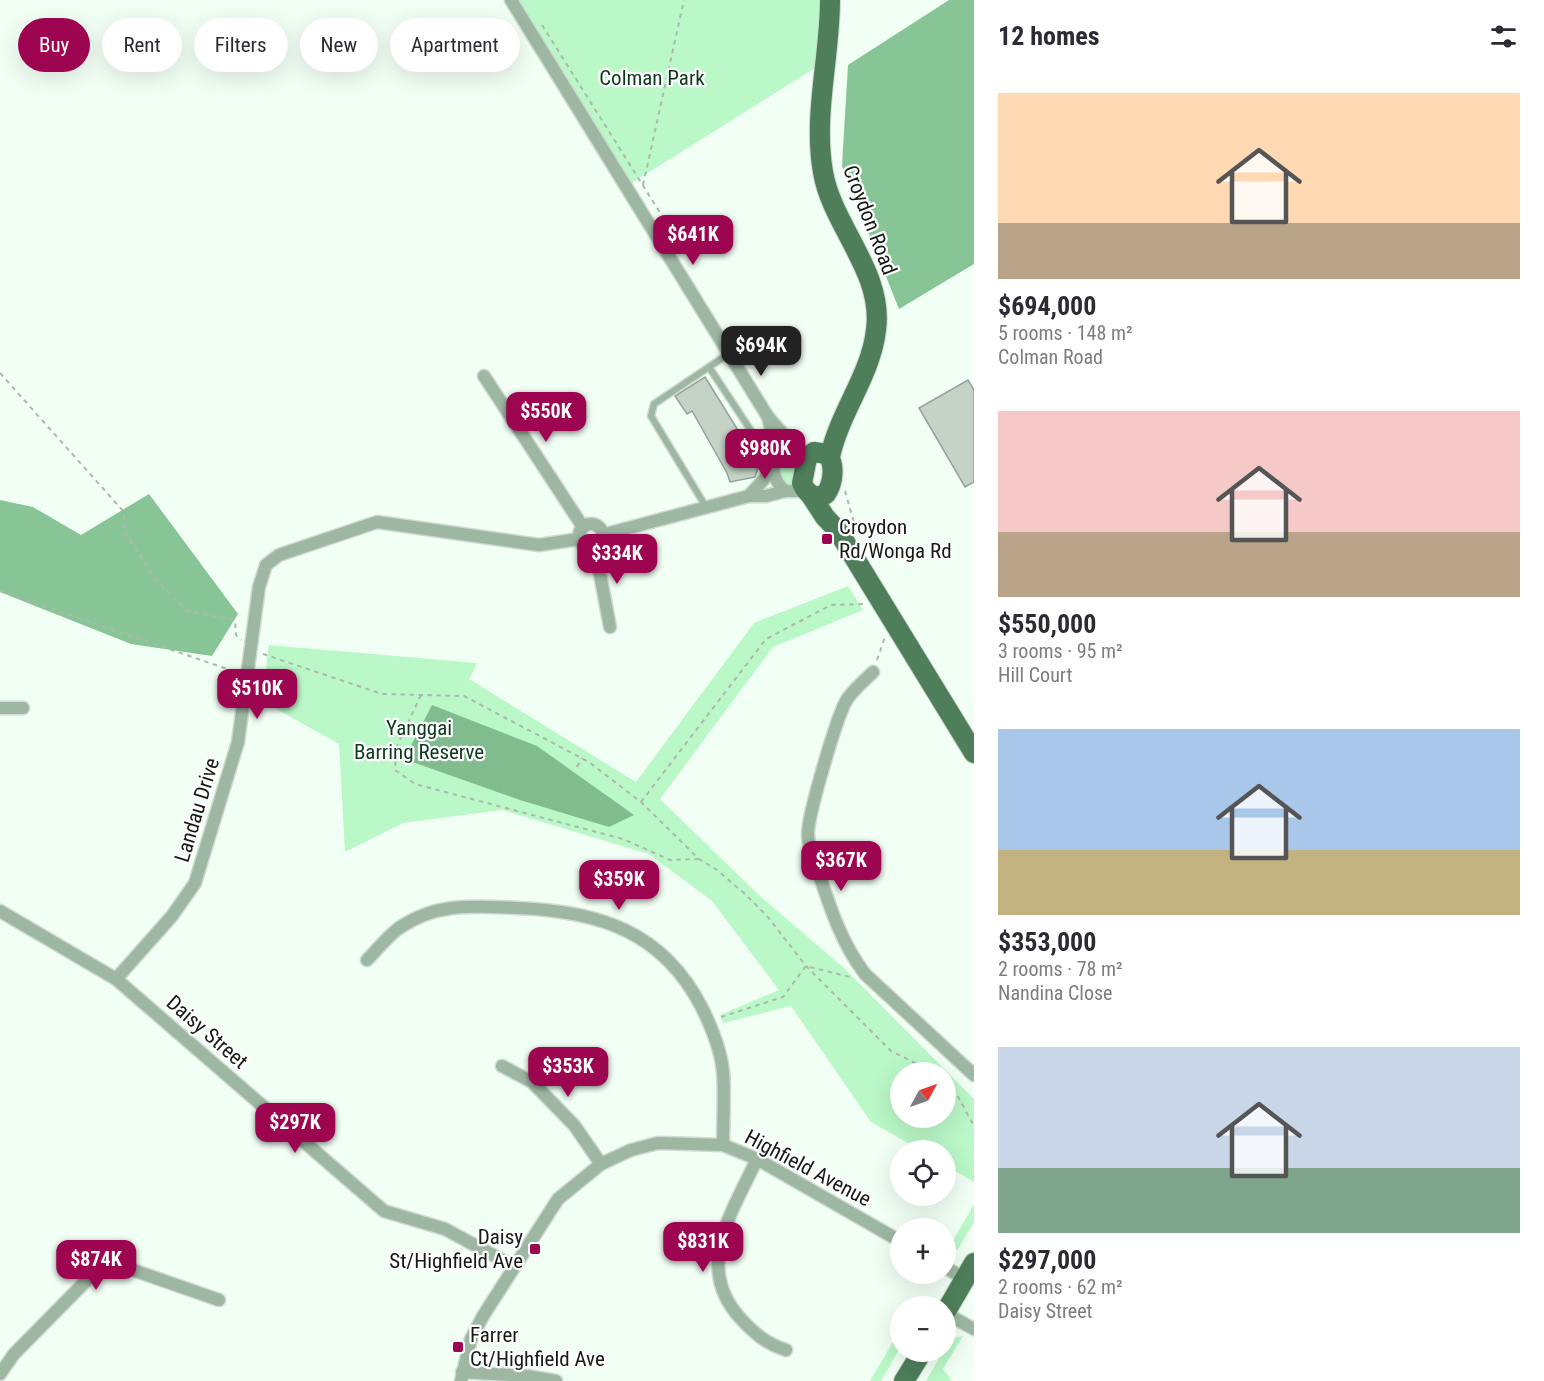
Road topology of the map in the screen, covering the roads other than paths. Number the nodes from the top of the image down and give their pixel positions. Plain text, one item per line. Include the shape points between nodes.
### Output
1 (511, 0) edge
2 (830, 0) edge
3 (728, 354) junction
4 (709, 367) junction
5 (484, 376) dead end
6 (768, 417) junction
7 (812, 452) junction
8 (774, 463) junction
9 (785, 490) junction
10 (822, 492) junction
11 (749, 496) junction
12 (706, 507) junction
13 (581, 533) junction
14 (603, 535) junction
15 (595, 548) junction
16 (610, 627) dead end
17 (873, 672) road end
18 (0, 708) edge
19 (23, 708) dead end
20 (974, 753) edge
21 (0, 911) edge
22 (367, 960) dead end
23 (116, 979) junction
24 (502, 1066) dead end
25 (974, 1075) edge
26 (723, 1145) junction
27 (757, 1159) junction
28 (602, 1164) junction
29 (890, 1235) edge
30 (513, 1266) junction
31 (969, 1271) edge
32 (955, 1296) edge
33 (219, 1300) dead end
34 (956, 1319) edge
35 (974, 1329) edge
36 (786, 1350) dead end
37 (916, 1362) edge
38 (0, 1374) edge
39 (461, 1376) edge
40 (556, 1381) edge
41 (904, 1381) edge

1 - 3 street
2 - 7 main road, Croydon Road via 821,103 823,173 871,286 877,329 843,414
3 - 4 lane
3 - 6 street
4 - 8 lane
4 - 12 lane via 654,404 651,416
5 - 13 street
6 - 7 street
6 - 8 street
7 - 8 street via 783,448
7 - 10 main road via 802,476
7 - 10 main road via 833,471
8 - 9 street via 776,481
8 - 11 street
9 - 10 street
9 - 11 street
10 - 20 main road via 847,530 878,597
11 - 12 street
12 - 14 street
13 - 14 street via 590,524
13 - 15 street via 587,548
13 - 23 street, Landau Drive via 539,545 377,522 295,548 266,565 259,587 238,742 195,883 172,916
14 - 15 street
15 - 16 street
17 - 25 street via 846,700 813,807 808,834 811,852 851,956 865,974
18 - 19 street
21 - 23 street
22 - 26 street via 398,929 438,909 469,906 558,910 592,917 635,933 676,967 709,1021 723,1072
23 - 30 street, Daisy Street via 384,1211 445,1229
24 - 28 street via 532,1082 574,1125
26 - 27 street, Highfield Avenue
26 - 28 street, Highfield Avenue via 658,1143
27 - 29 street, Highfield Avenue
27 - 36 street via 720,1241 718,1275 728,1305 757,1336
28 - 30 street, Highfield Avenue via 558,1199
30 - 39 street, Highfield Avenue via 471,1339
31 - 32 main road
33 - 38 street via 133,1270 111,1268 91,1275 14,1354
34 - 35 street
37 - 41 main road
39 - 40 street via 527,1376

